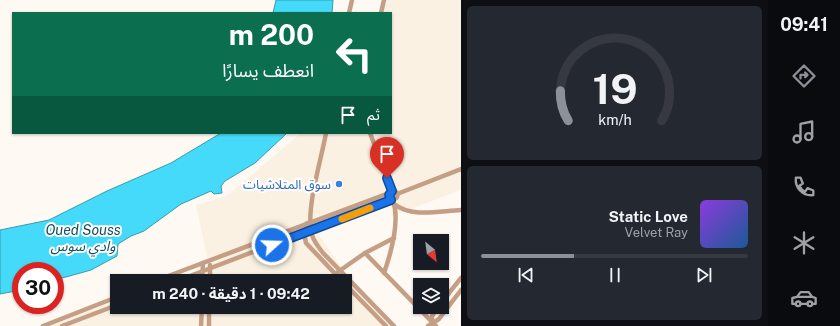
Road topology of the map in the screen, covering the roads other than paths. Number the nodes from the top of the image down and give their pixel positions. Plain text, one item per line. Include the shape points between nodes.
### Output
1 (352, 0) edge
2 (384, 0) edge
3 (349, 12) edge
4 (380, 12) edge
5 (326, 134) edge
6 (370, 134) edge
7 (461, 169) edge
8 (391, 192) junction
9 (397, 194) junction
10 (393, 201) junction
11 (461, 210) edge
12 (309, 224) junction
13 (311, 231) junction
14 (304, 233) junction
15 (294, 237) junction
16 (394, 238) junction
17 (306, 244) junction
18 (365, 253) junction
19 (210, 260) junction
20 (202, 263) junction
21 (211, 268) junction
22 (202, 271) junction
23 (337, 272) junction
24 (173, 274) edge
25 (194, 274) edge
26 (211, 274) edge
27 (384, 274) junction
28 (461, 278) edge
29 (461, 290) edge
30 (352, 291) edge
31 (449, 293) edge
32 (110, 300) edge
33 (110, 308) edge
34 (202, 314) edge
35 (209, 314) edge
36 (433, 314) edge
37 (430, 324) edge
38 (43, 326) edge
39 (62, 326) edge
40 (201, 326) edge
41 (209, 326) edge
42 (386, 326) edge
43 (394, 326) edge
44 (436, 326) edge

1 - 3 street
2 - 4 street
5 - 12 street
6 - 8 street
7 - 9 street
8 - 9 street
8 - 10 street via 389,197
8 - 12 street
9 - 10 street
10 - 11 street via 402,211
10 - 13 street
10 - 16 street
12 - 13 street
12 - 14 street
12 - 19 street
13 - 14 street
13 - 23 street via 313,239
14 - 15 street
14 - 17 street
15 - 17 street
15 - 21 street
16 - 18 street
16 - 27 street
17 - 23 street
18 - 23 street
18 - 27 street
19 - 20 street
19 - 21 street
20 - 22 street
20 - 24 street
21 - 22 street
21 - 26 street
22 - 25 street
23 - 43 street
27 - 37 street
28 - 31 street
29 - 37 street via 439,319
30 - 42 street
32 - 38 street
33 - 39 street
34 - 40 street
35 - 41 street
36 - 37 street
37 - 44 street

